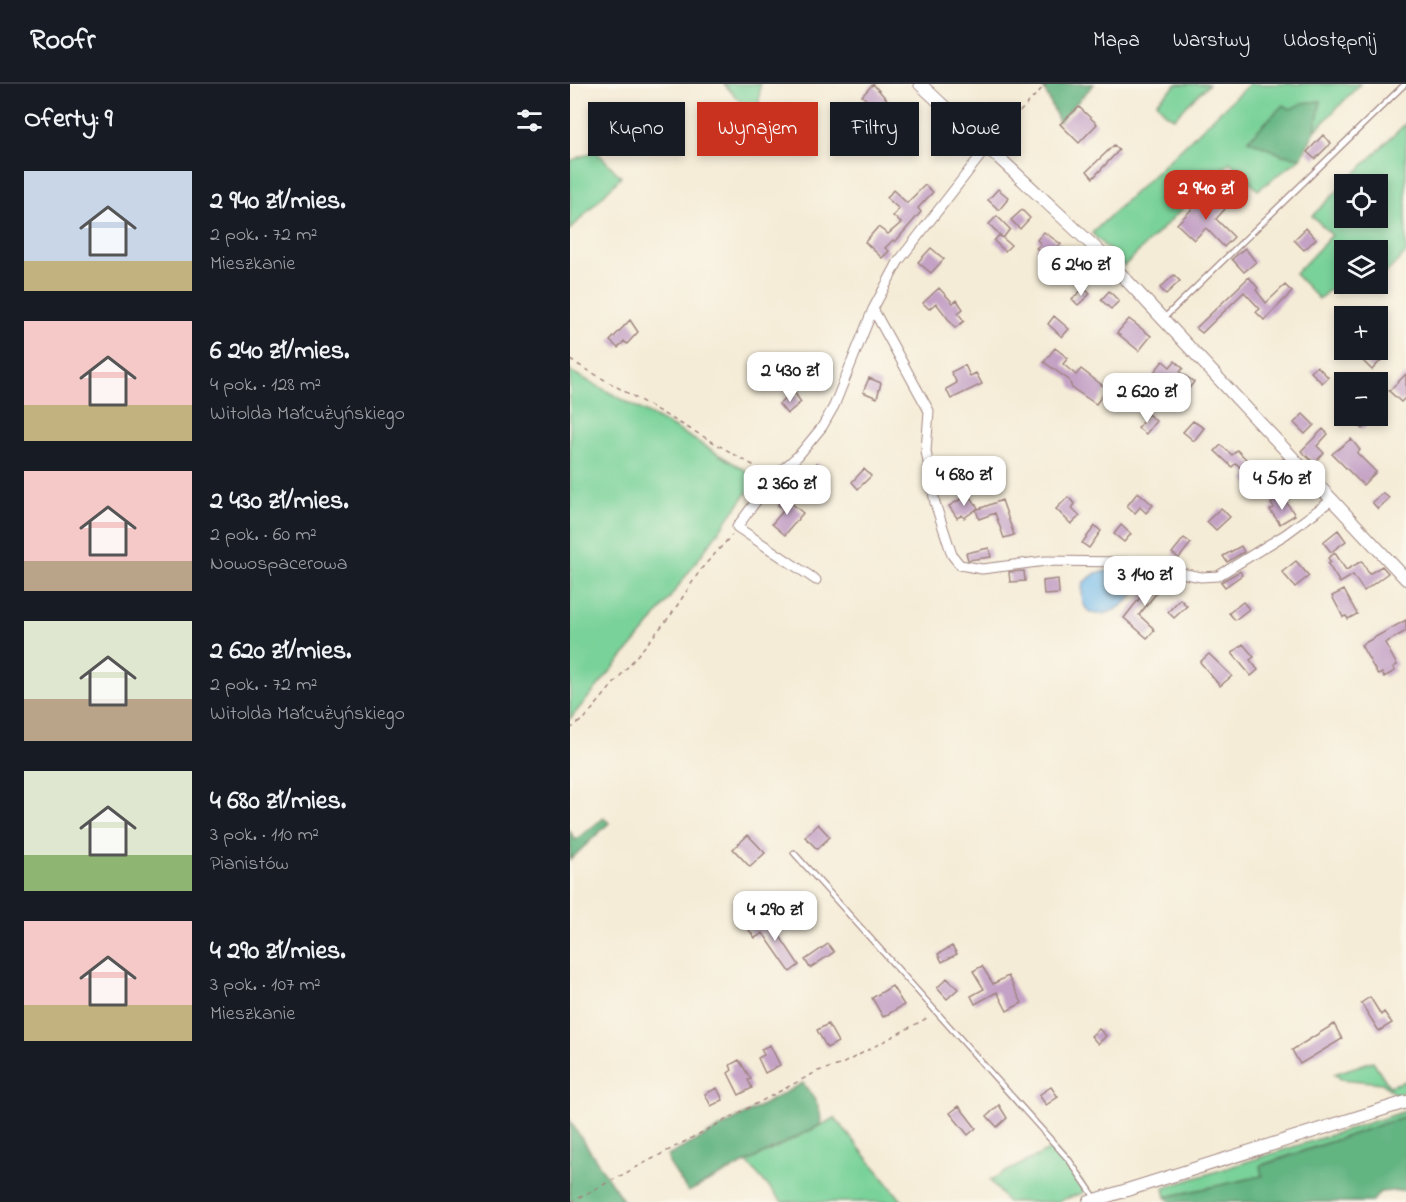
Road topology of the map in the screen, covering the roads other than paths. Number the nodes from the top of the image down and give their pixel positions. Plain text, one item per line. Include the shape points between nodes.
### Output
1 (920, 84) edge
2 (1405, 84) edge
3 (940, 102) edge
4 (980, 156) edge
5 (999, 156) edge
6 (873, 309) junction
7 (1164, 318) junction
8 (1333, 499) junction
9 (1406, 579) edge
10 (816, 580) dead end
11 (794, 853) dead end
12 (1406, 1102) edge
13 (1093, 1201) edge

1 - 3 street
2 - 7 lane
4 - 6 street via 898,261
5 - 7 street
6 - 8 street via 929,411 926,451 935,503 952,555 960,565 982,569 1046,561 1125,562 1201,577 1218,576
6 - 10 street via 834,406 799,455 774,477 738,527
7 - 8 street
8 - 9 street
11 - 13 lane via 1068,1160
12 - 13 street

